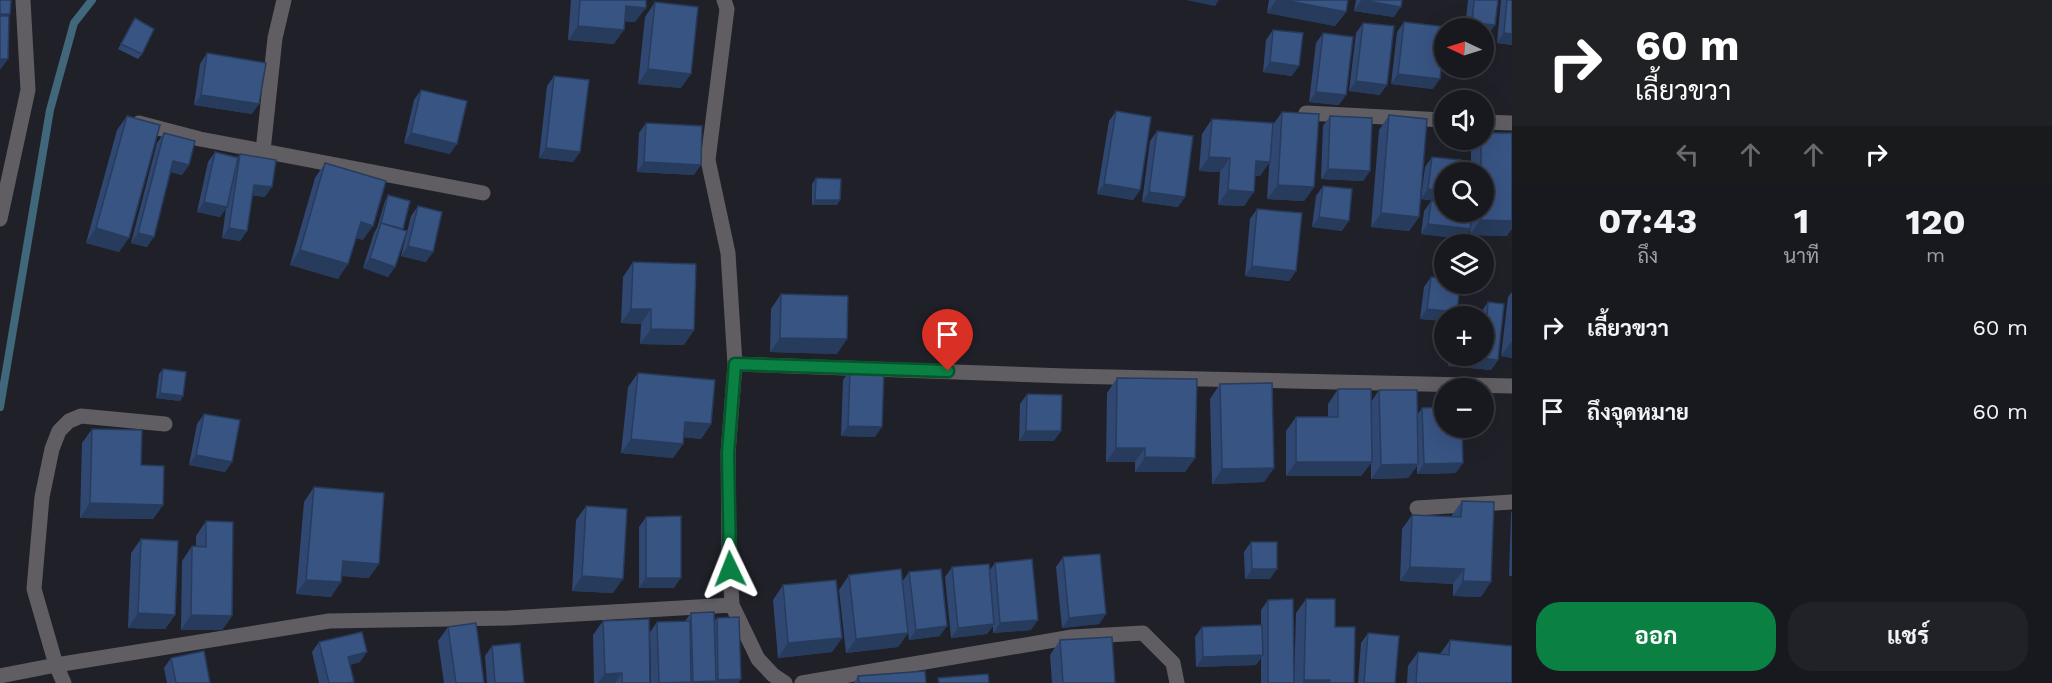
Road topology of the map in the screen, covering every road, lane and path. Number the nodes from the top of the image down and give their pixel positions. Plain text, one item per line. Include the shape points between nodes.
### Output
1 (22, 0) edge
2 (284, 0) edge
3 (724, 0) edge
4 (1306, 113) edge
5 (125, 119) edge
6 (1434, 119) edge
7 (1494, 122) edge
8 (1512, 123) edge
9 (263, 151) junction
10 (483, 193) dead end
11 (0, 219) edge
12 (735, 364) junction
13 (1512, 386) edge
14 (165, 424) dead end
15 (1512, 502) edge
16 (1417, 508) dead end
17 (732, 605) junction
18 (56, 665) junction
19 (8, 675) edge
20 (838, 680) edge
21 (64, 683) edge
22 (785, 683) edge
23 (802, 683) edge
24 (1177, 683) edge

1 - 11 street via 28,90
2 - 9 street via 275,38
3 - 12 street via 728,9 708,160 728,253
4 - 6 street
5 - 9 street
7 - 8 street
9 - 10 street
12 - 13 street
12 - 17 street via 728,453
14 - 18 street via 81,416 59,431 42,497 34,589
15 - 16 street
17 - 18 street via 508,618 329,621
17 - 22 street via 758,659
18 - 19 street
18 - 21 street
20 - 23 street
20 - 24 street via 1072,637 1143,633 1173,663

